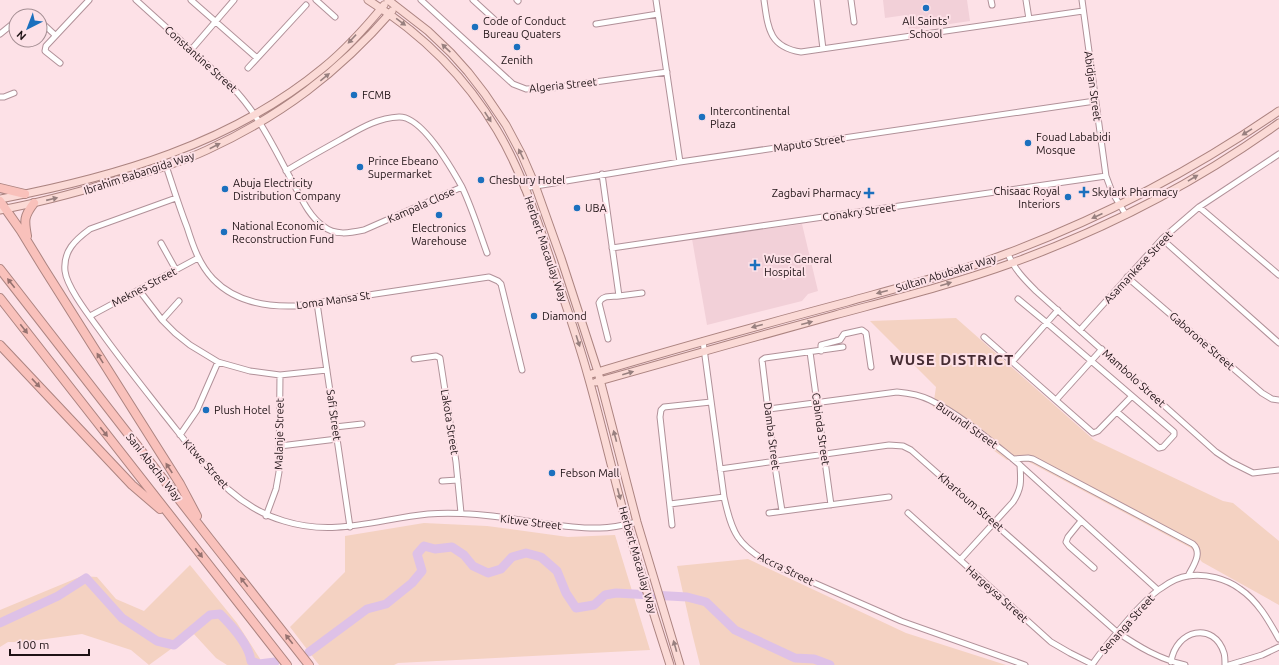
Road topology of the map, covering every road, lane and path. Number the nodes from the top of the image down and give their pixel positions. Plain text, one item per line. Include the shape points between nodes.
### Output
1 (89, 0) edge
2 (136, 0) edge
3 (192, 0) edge
4 (234, 0) edge
5 (316, 0) edge
6 (368, 0) edge
7 (388, 0) edge
8 (421, 0) edge
9 (473, 0) edge
10 (656, 0) edge
11 (764, 0) edge
12 (817, 0) edge
13 (851, 0) edge
14 (1026, 0) edge
15 (1082, 0) edge
16 (306, 5) dead end
17 (396, 6) junction
18 (382, 8) junction
19 (1083, 11) junction
20 (389, 14) junction
21 (658, 14) junction
22 (336, 17) dead end
23 (1028, 19) junction
24 (495, 20) dead end
25 (216, 21) junction
26 (854, 22) dead end
27 (596, 24) dead end
28 (8, 28) edge
29 (48, 29) edge
30 (0, 34) edge
31 (55, 35) junction
32 (823, 49) junction
33 (191, 50) junction
34 (257, 58) junction
35 (60, 63) dead end
36 (248, 68) dead end
37 (666, 72) junction
38 (14, 93) dead end
39 (0, 97) edge
40 (1095, 101) junction
41 (1279, 111) edge
42 (255, 115) junction
43 (260, 123) junction
44 (1279, 123) edge
45 (1279, 154) edge
46 (163, 157) junction
47 (680, 162) junction
48 (166, 166) junction
49 (286, 171) junction
50 (602, 174) junction
51 (1106, 176) junction
52 (535, 185) junction
53 (462, 187) junction
54 (0, 188) edge
55 (524, 188) junction
56 (25, 194) junction
57 (176, 198) junction
58 (0, 200) edge
59 (34, 203) junction
60 (1120, 205) junction
61 (1200, 206) junction
62 (3, 209) edge
63 (1126, 215) junction
64 (1162, 239) junction
65 (28, 241) junction
66 (161, 243) dead end
67 (612, 248) junction
68 (487, 253) dead end
69 (1008, 254) junction
70 (198, 258) junction
71 (1012, 263) junction
72 (1279, 266) edge
73 (0, 269) edge
74 (176, 270) junction
75 (1274, 271) junction
76 (1279, 275) edge
77 (1128, 277) junction
78 (138, 290) junction
79 (642, 293) dead end
80 (619, 296) junction
81 (0, 298) edge
82 (1018, 299) dead end
83 (180, 301) dead end
84 (317, 303) junction
85 (1058, 310) junction
86 (90, 316) junction
87 (162, 320) junction
88 (1047, 323) junction
89 (1080, 330) junction
90 (984, 337) dead end
91 (608, 339) dead end
92 (704, 341) junction
93 (1279, 343) edge
94 (0, 345) edge
95 (842, 347) dead end
96 (1102, 350) junction
97 (705, 351) junction
98 (821, 351) junction
99 (810, 352) junction
100 (414, 359) dead end
101 (1091, 361) junction
102 (218, 362) junction
103 (1012, 362) junction
104 (871, 367) dead end
105 (327, 370) junction
106 (522, 370) dead end
107 (598, 372) junction
108 (280, 375) junction
109 (588, 375) junction
110 (600, 381) junction
111 (590, 384) junction
112 (1132, 396) junction
113 (1056, 400) junction
114 (1279, 400) edge
115 (711, 402) junction
116 (817, 402) junction
117 (769, 409) junction
118 (1117, 412) junction
119 (362, 424) dead end
120 (335, 427) junction
121 (180, 435) junction
122 (337, 439) junction
123 (280, 446) junction
124 (824, 454) junction
125 (1013, 459) junction
126 (774, 460) junction
127 (1020, 465) junction
128 (720, 469) junction
129 (1279, 470) edge
130 (458, 480) junction
131 (442, 481) dead end
132 (724, 497) junction
133 (889, 497) dead end
134 (670, 504) junction
135 (831, 505) junction
136 (782, 511) junction
137 (461, 513) junction
138 (769, 513) dead end
139 (908, 513) dead end
140 (266, 516) junction
141 (1081, 521) junction
142 (175, 522) junction
143 (637, 522) junction
144 (995, 522) junction
145 (627, 525) junction
146 (672, 525) dead end
147 (350, 527) junction
148 (209, 538) junction
149 (960, 560) junction
150 (1094, 568) dead end
151 (1188, 576) junction
152 (1158, 590) junction
153 (1117, 632) junction
154 (1279, 639) edge
155 (1279, 648) edge
156 (1171, 662) junction
157 (1092, 664) edge
158 (287, 665) edge
159 (309, 665) edge
160 (670, 665) edge
161 (680, 665) edge
162 (1025, 665) edge
163 (1185, 665) edge
164 (1225, 665) edge
165 (1229, 665) edge

1 - 31 street
2 - 33 street, Constantine Street
3 - 25 street
4 - 25 street
5 - 22 street
6 - 18 main road, Herbert Macaulay Way
7 - 17 main road, Herbert Macaulay Way
7 - 18 main road, Ibrahim Babangida Way
8 - 37 street, Algeria Street via 513,84 526,89 552,88
9 - 24 street
10 - 21 street
11 - 32 street via 770,32 779,44 801,52
12 - 32 street
13 - 26 street
14 - 23 street
15 - 19 street, Abidjan Street
16 - 34 street
17 - 20 main road, Ibrahim Babangida Way
52 -> 17 main road, Herbert Macaulay Way via 506,125 485,94 451,53
18 - 20 main road, Herbert Macaulay Way
18 -> 42 main road, Ibrahim Babangida Way via 323,68
19 - 23 street
19 - 40 street, Abidjan Street
43 -> 20 main road, Ibrahim Babangida Way via 330,74
20 -> 55 main road, Herbert Macaulay Way via 423,39 477,99 513,160
21 - 27 street
21 - 37 street
23 - 32 street
25 - 33 street
25 - 34 street
28 - 30 street
29 - 31 street
31 - 35 street via 45,51
33 - 42 street, Constantine Street via 243,98
34 - 36 street
37 - 47 street
38 - 39 street
40 - 47 street, Maputo Street
40 - 51 street, Abidjan Street
41 -> 60 main road, Sultan Abubakar Way via 1182,172
42 - 43 street, Constantine Street
42 - 46 main road, Ibrahim Babangida Way
48 -> 43 main road, Ibrahim Babangida Way via 206,151
43 - 49 street, Constantine Street
63 -> 44 main road, Sultan Abubakar Way via 1219,163
45 - 61 street, Asamankese Street
46 - 48 street, Loma Mansa St
46 - 56 main road, Ibrahim Babangida Way via 101,176
47 - 50 street, Maputo Street
48 - 57 street, Loma Mansa St
59 -> 48 main road, Ibrahim Babangida Way via 67,196
49 - 53 street, Kampala Close via 312,216 324,227 337,233 364,230
49 - 53 street, Kampala Close via 369,124 399,117 418,125 430,138
50 - 52 street, Maputo Street
50 - 67 street
51 - 60 street, Abidjan Street
51 - 67 street, Conakry Street
52 - 55 street, Maputo Street
52 - 107 main road, Herbert Macaulay Way
53 - 68 street
54 - 56 highway
55 -> 109 main road, Herbert Macaulay Way
56 - 58 main road, Ibrahim Babangida Way
57 - 70 street, Loma Mansa St
57 - 86 street, Kitwe Street via 90,229 70,246 65,273 71,288
58 - 62 highway
59 - 62 main road, Ibrahim Babangida Way
59 - 65 highway via 24,219
60 - 63 street, Abidjan Street
60 -> 69 main road, Sultan Abubakar Way
61 - 64 street, Asamankese Street
61 - 75 street
62 - 65 highway
63 - 71 main road, Sultan Abubakar Way
64 - 77 street, Asamankese Street
64 - 93 street
148 -> 65 highway via 180,484
66 - 74 street
67 - 80 street
69 - 71 street, Mambolo Street
69 -> 92 main road, Sultan Abubakar Way via 919,282
70 - 74 street, Meknes Street
70 - 84 street, Loma Mansa St via 213,279 243,298 280,307
71 - 85 street, Mambolo Street via 1023,278
97 -> 71 main road, Sultan Abubakar Way via 898,298
72 - 75 street
148 -> 73 highway, Sani Abacha Way
74 - 78 street, Meknes Street
75 - 76 street
77 - 89 street, Asamankese Street
77 - 114 street, Gaborone Street via 1262,393
78 - 86 street, Meknes Street
78 - 87 street
79 - 80 street
80 - 91 street via 602,298 599,303
81 -> 142 highway, Sani Abacha Way
82 - 88 street
83 - 87 street
84 - 105 street, Safi Street
84 - 106 street, Loma Mansa St via 494,278 500,284
85 - 88 street
85 - 89 street, Mambolo Street
86 - 121 street, Kitwe Street
87 - 102 street via 190,345
88 - 101 street
88 - 103 street
89 - 96 street, Mambolo Street
90 - 103 street
92 - 97 street, Accra Street
92 - 107 main road, Sultan Abubakar Way
94 -> 142 highway via 132,485
95 - 98 street
96 - 101 street
96 - 129 street, Mambolo Street via 1216,452 1253,473
110 -> 97 main road, Sultan Abubakar Way
97 - 115 street, Accra Street
98 - 99 street
98 - 104 street via 821,346 840,340 844,334 862,330 866,333
99 - 116 street, Cabinda Street
99 - 117 street, Damba Street via 762,360
100 - 130 street, Lakota Street via 436,356 440,358
101 - 112 street
101 - 113 street
102 - 108 street via 250,371
102 - 121 street via 197,410
103 - 113 street
105 - 108 street
105 - 120 street, Safi Street
107 - 109 main road, Sultan Abubakar Way
107 - 110 main road, Herbert Macaulay Way
108 - 123 street, Malanje Street
109 - 111 main road, Herbert Macaulay Way
110 - 111 main road, Sultan Abubakar Way
143 -> 110 main road, Herbert Macaulay Way
111 -> 145 main road, Herbert Macaulay Way
112 - 118 street
112 - 118 street via 1174,432 1173,437 1159,448
113 - 118 street via 1093,433
115 - 128 street, Accra Street
115 - 134 street via 664,407 661,410
116 - 117 street, Burundi Street
116 - 124 street, Cabinda Street
116 - 125 street, Burundi Street via 897,392 912,394 929,399 947,409
117 - 126 street, Damba Street
119 - 120 street
120 - 122 street, Safi Street
121 - 140 street, Kitwe Street via 230,491
122 - 123 street
122 - 147 street, Safi Street
123 - 140 street, Malanje Street via 276,489
124 - 126 street, Khartoum Street
124 - 135 street, Cabinda Street
124 - 144 street, Khartoum Street via 889,445 903,446 911,450
125 - 127 street, Burundi Street
125 - 151 street via 1033,459 1193,544 1198,554
126 - 128 street, Khartoum Street
126 - 136 street, Damba Street
127 - 141 street, Burundi Street
127 - 144 street via 1019,493
128 - 132 street, Accra Street
130 - 131 street
130 - 137 street, Lakota Street
132 - 134 street
132 - 162 street, Accra Street via 735,534 758,557 879,612
133 - 135 street
134 - 146 street
135 - 136 street
136 - 138 street
137 - 145 street, Kitwe Street via 565,526 600,528
137 - 147 street, Kitwe Street via 429,514
139 - 149 street, Hargeysa Street
140 - 147 street, Kitwe Street via 302,527
141 - 150 street via 1066,542
141 - 152 street, Burundi Street
142 -> 158 highway, Sani Abacha Way
143 - 145 street, Kitwe Street
161 -> 143 main road, Herbert Macaulay Way
144 - 149 street
144 - 153 street, Khartoum Street
145 - 160 main road, Herbert Macaulay Way
159 -> 148 highway, Sani Abacha Way
149 - 157 street, Hargeysa Street via 1051,642
151 - 152 street, Senanga Street
151 - 154 street, Senanga Street via 1224,580 1240,589 1255,602
152 - 153 street, Senanga Street
153 - 156 street, Khartoum Street via 1137,646
153 - 157 street, Senanga Street
155 - 165 street
156 - 163 street, Khartoum Street
156 - 164 street via 1172,653 1185,636 1204,633 1220,645

